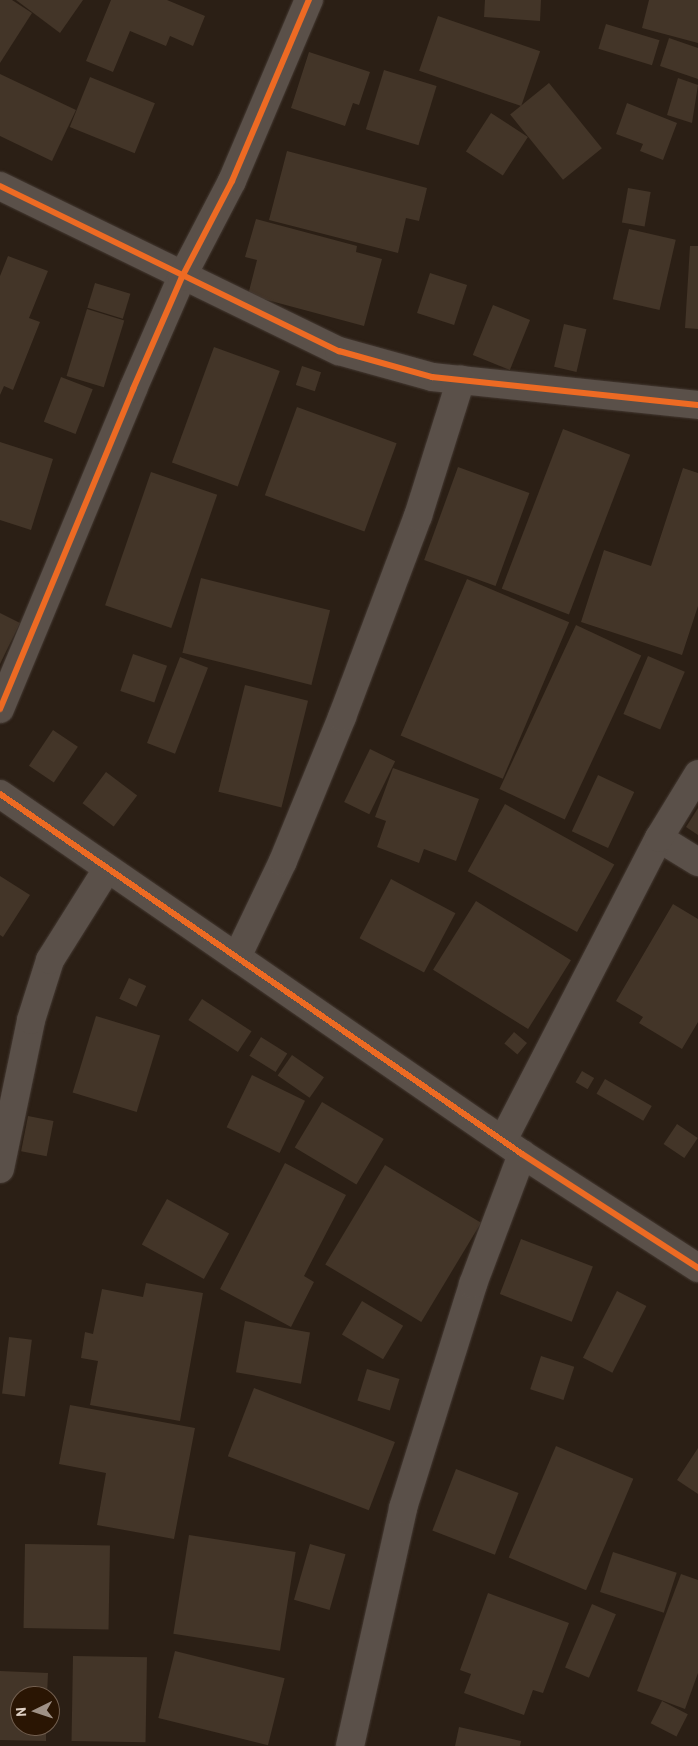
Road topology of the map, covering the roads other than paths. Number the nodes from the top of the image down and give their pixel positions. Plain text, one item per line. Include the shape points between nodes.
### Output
1 (309, 0) edge
2 (0, 186) edge
3 (182, 277) junction
4 (462, 380) junction
5 (698, 405) edge
6 (0, 709) edge
7 (698, 774) edge
8 (0, 794) edge
9 (659, 838) junction
10 (698, 862) edge
11 (107, 870) junction
12 (238, 955) junction
13 (513, 1147) junction
14 (0, 1169) edge
15 (698, 1268) edge
16 (350, 1746) edge

1 - 3 street via 232,181
2 - 3 street
3 - 4 street via 339,351 432,377
3 - 6 street
4 - 5 street
4 - 12 street via 418,516 342,716 283,861
7 - 9 street
8 - 11 street
9 - 10 street
9 - 13 street
11 - 12 street
11 - 14 street via 50,960 31,1020
12 - 13 street
13 - 15 street
13 - 16 street via 403,1508

